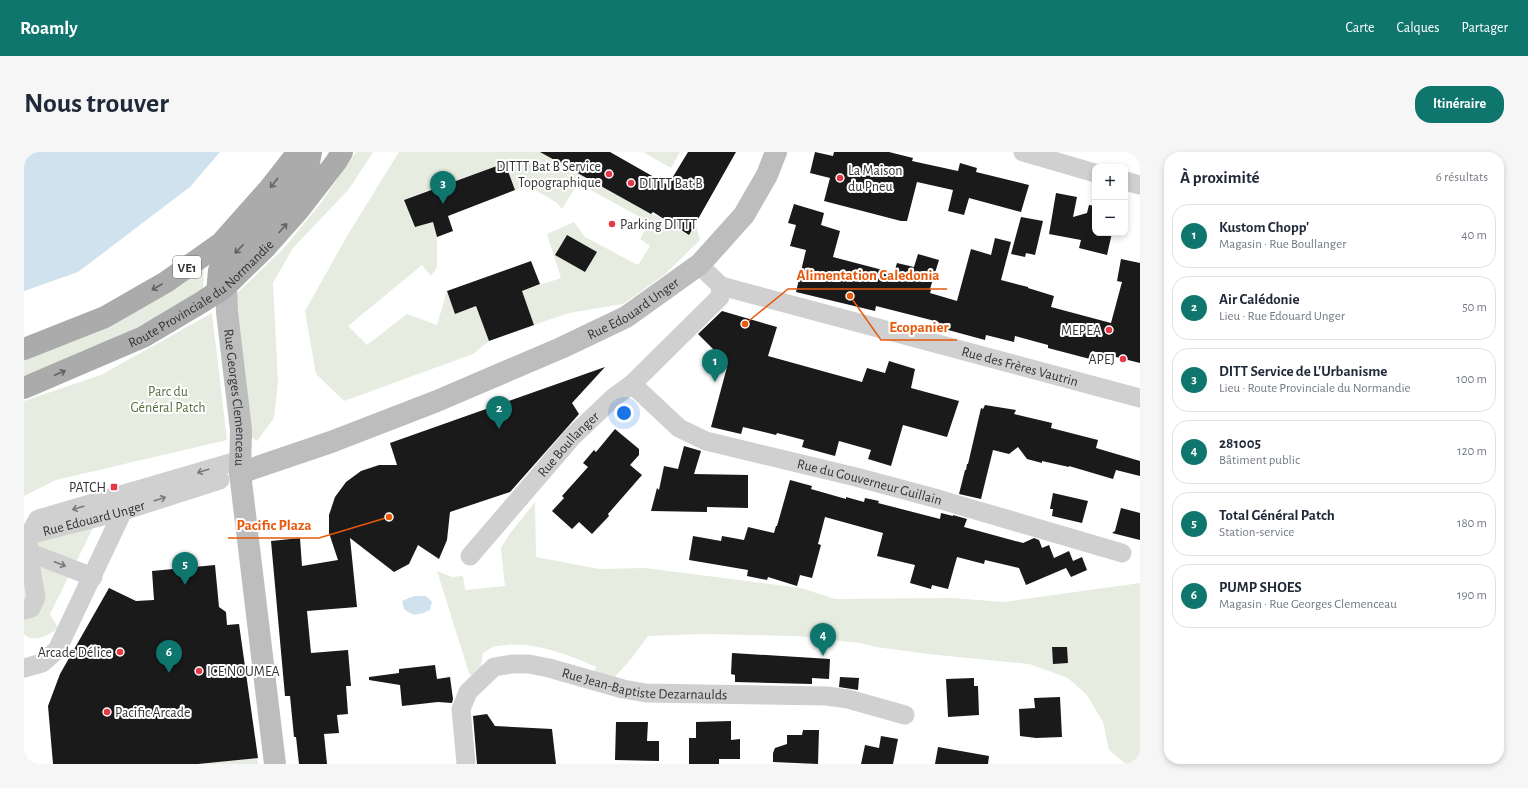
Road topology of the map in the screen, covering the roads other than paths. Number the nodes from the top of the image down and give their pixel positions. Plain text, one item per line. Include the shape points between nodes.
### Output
1 (298, 152) edge
2 (311, 152) edge
3 (342, 152) edge
4 (776, 152) edge
5 (1023, 152) edge
6 (1092, 171) edge
7 (1128, 182) edge
8 (1140, 185) edge
9 (698, 265) junction
10 (721, 286) junction
11 (221, 289) junction
12 (24, 349) edge
13 (632, 384) junction
14 (24, 388) edge
15 (1140, 398) edge
16 (240, 466) junction
17 (123, 511) junction
18 (27, 541) edge
19 (1122, 553) dead end
20 (470, 556) dead end
21 (93, 577) junction
22 (24, 610) edge
23 (24, 668) edge
24 (905, 716) dead end
25 (275, 764) edge
26 (466, 764) edge

1 -> 12 main road, Route Provinciale du Normandie / VE1 via 221,243 166,282 105,317
2 -> 11 main road via 308,168 253,236 219,270
11 -> 3 main road, Route Provinciale du Normandie via 266,247 298,211
4 - 9 street, Rue Edouard Unger via 767,175 744,215
5 - 6 street
7 - 8 street
9 - 10 street, Rue des Frères Vautrin
9 - 16 street, Rue Edouard Unger via 626,317 561,348 437,401 331,442
10 - 13 street, Rue Boullanger via 720,297
10 - 15 street, Rue des Frères Vautrin
14 -> 11 main road, Route Provinciale du Normandie via 143,337
11 - 16 street, Rue Georges Clemenceau via 227,312 241,430
13 - 19 street, Rue du Gouverneur Guillain via 679,428 706,441 931,497
13 - 20 street, Rue Boullanger via 613,398 573,436
17 -> 16 street, Rue Edouard Unger
16 -> 18 street, Rue Edouard Unger via 38,519
16 - 25 street, Rue Georges Clemenceau
17 - 18 street, Rue Edouard Unger
17 - 21 street
18 -> 21 street
18 - 22 street via 36,598 31,608
21 - 23 street via 57,650 42,663
24 - 26 street, Rue Jean-Baptiste Dezarnaulds via 848,699 828,696 646,693 550,668 512,664 494,667 468,692 461,709

